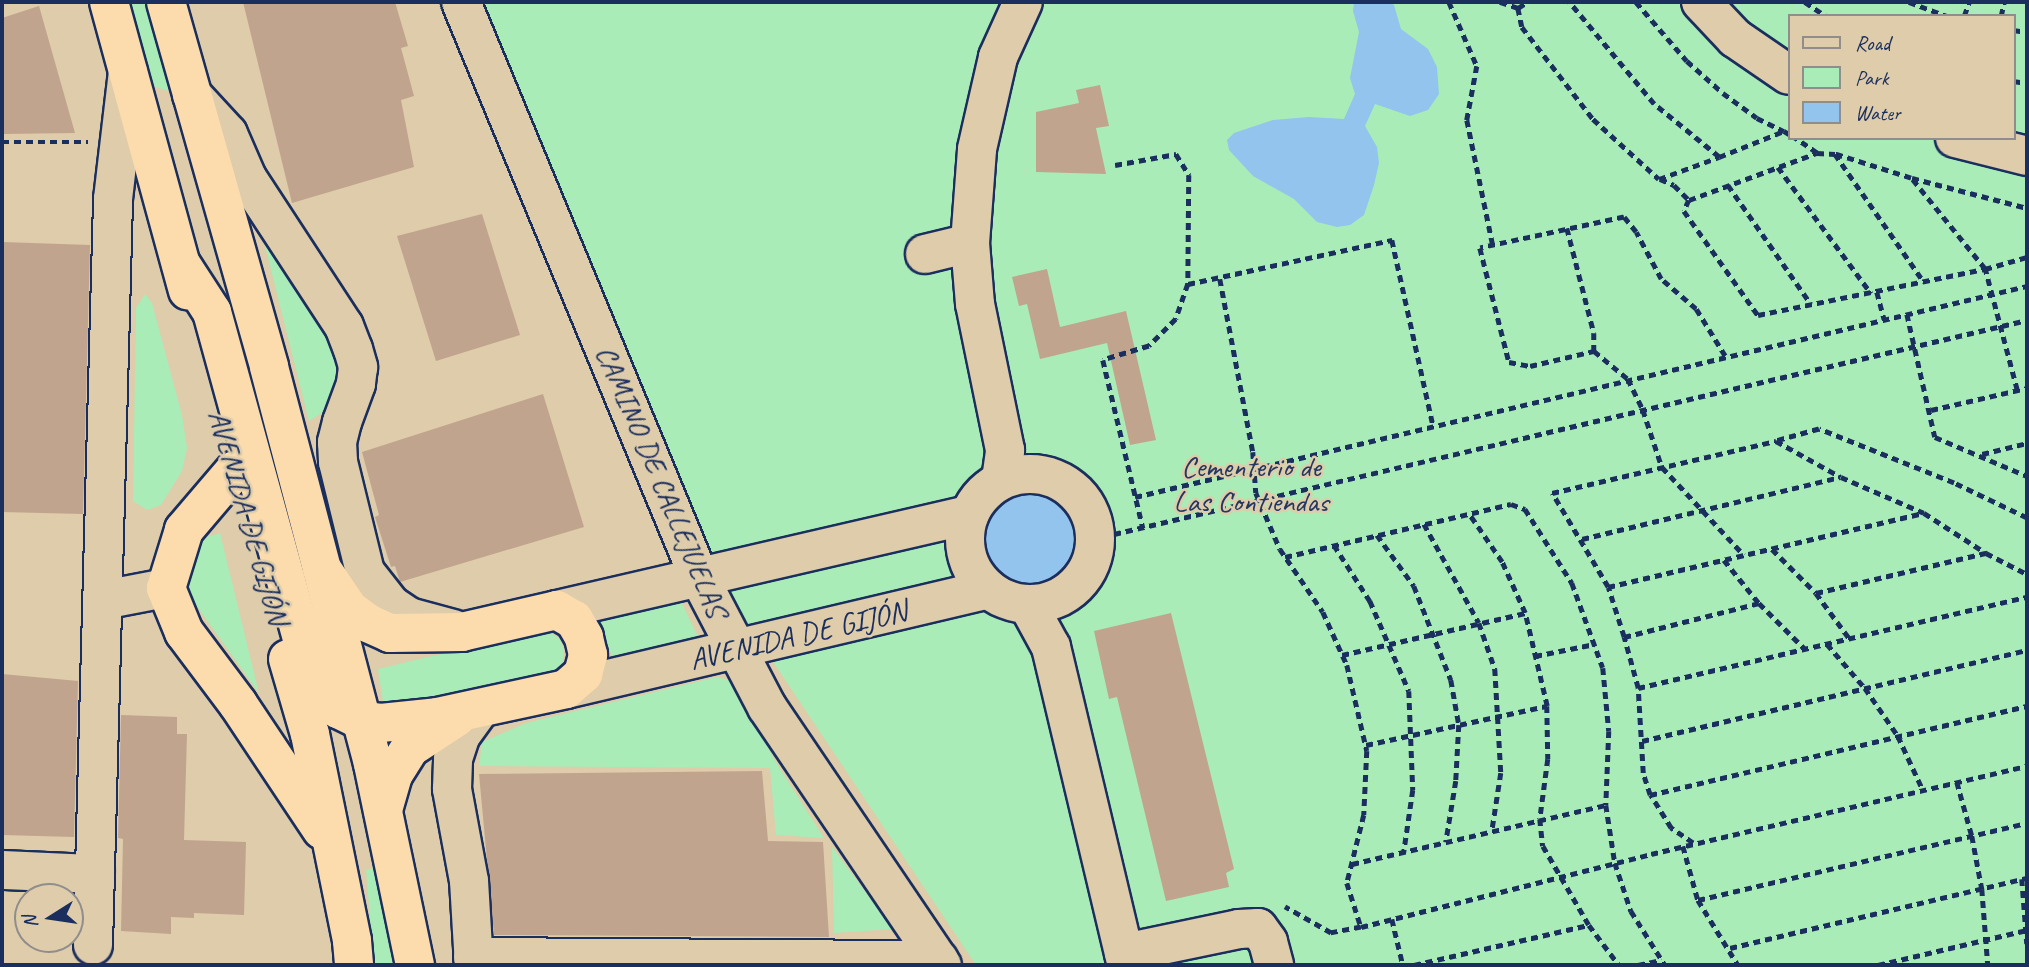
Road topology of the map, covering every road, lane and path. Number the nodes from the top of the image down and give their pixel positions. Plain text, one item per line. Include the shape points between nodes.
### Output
1 (109, 2) edge
2 (166, 2) edge
3 (461, 2) edge
4 (1023, 2) edge
5 (1449, 2) edge
6 (1500, 2) edge
7 (1527, 2) edge
8 (1569, 2) edge
9 (1636, 2) edge
10 (1701, 2) edge
11 (1805, 2) edge
12 (1909, 2) edge
13 (1518, 8) junction
14 (1823, 14) edge
15 (1942, 14) edge
16 (128, 72) junction
17 (1787, 74) edge
18 (192, 96) junction
19 (1787, 133) edge
20 (1798, 140) edge
21 (1963, 140) edge
22 (2, 142) edge
23 (1817, 153) junction
24 (118, 154) junction
25 (1835, 154) junction
26 (2027, 156) edge
27 (1718, 157) junction
28 (1115, 165) dead end
29 (1778, 167) junction
30 (1911, 178) junction
31 (1659, 179) junction
32 (1728, 186) junction
33 (1689, 200) junction
34 (2027, 208) edge
35 (1567, 228) junction
36 (970, 243) junction
37 (1493, 245) junction
38 (925, 254) dead end
39 (2027, 257) edge
40 (181, 264) junction
41 (1985, 269) junction
42 (1220, 279) junction
43 (1924, 282) junction
44 (1188, 284) junction
45 (2027, 286) edge
46 (1874, 293) junction
47 (1991, 295) junction
48 (1811, 304) junction
49 (1907, 314) junction
50 (1884, 319) junction
51 (2027, 320) edge
52 (1999, 327) junction
53 (1916, 346) junction
54 (1594, 351) junction
55 (1725, 356) junction
56 (1628, 379) junction
57 (2027, 388) edge
58 (2017, 390) junction
59 (1643, 410) junction
60 (1931, 410) junction
61 (1433, 425) junction
62 (1776, 440) junction
63 (2027, 443) edge
64 (1981, 454) junction
65 (1255, 467) junction
66 (1662, 467) junction
67 (1010, 468) junction
68 (235, 470) junction
69 (2027, 476) edge
70 (1841, 477) junction
71 (1135, 497) junction
72 (1260, 501) junction
73 (1700, 511) junction
74 (1924, 513) junction
75 (1468, 514) junction
76 (969, 515) junction
77 (2027, 518) edge
78 (1424, 524) junction
79 (1143, 528) junction
80 (1377, 535) junction
81 (1582, 539) junction
82 (1334, 545) junction
83 (1772, 549) junction
84 (1986, 553) junction
85 (1744, 555) junction
86 (1285, 556) junction
87 (1724, 560) junction
88 (321, 569) junction
89 (2027, 574) edge
90 (699, 577) junction
91 (1608, 587) junction
92 (166, 588) junction
93 (988, 589) junction
94 (1815, 593) junction
95 (2027, 597) edge
96 (103, 600) junction
97 (1759, 603) junction
98 (557, 610) junction
99 (1525, 613) junction
100 (1051, 619) junction
101 (1479, 623) junction
102 (462, 632) junction
103 (1435, 634) junction
104 (1624, 637) junction
105 (1849, 638) junction
106 (1827, 643) junction
107 (1390, 644) junction
108 (1595, 644) junction
109 (1805, 649) junction
110 (736, 650) junction
111 (2027, 650) edge
112 (1342, 655) junction
113 (1535, 656) junction
114 (340, 687) junction
115 (1638, 688) junction
116 (1865, 688) junction
117 (566, 689) junction
118 (1547, 706) junction
119 (2027, 706) edge
120 (472, 711) junction
121 (1500, 716) junction
122 (361, 720) junction
123 (1459, 725) junction
124 (1411, 736) junction
125 (1898, 736) junction
126 (1642, 741) junction
127 (1366, 746) junction
128 (2027, 766) edge
129 (1957, 782) junction
130 (1923, 790) junction
131 (1650, 795) junction
132 (1606, 805) junction
133 (383, 810) junction
134 (1541, 819) junction
135 (2027, 823) edge
136 (1492, 831) junction
137 (1972, 836) junction
138 (1447, 842) junction
139 (1694, 844) junction
140 (332, 846) junction
141 (1683, 846) junction
142 (1404, 852) junction
143 (1615, 863) junction
144 (1353, 864) junction
145 (2, 870) edge
146 (95, 874) junction
147 (1559, 877) junction
148 (2025, 878) edge
149 (1982, 888) junction
150 (1698, 900) junction
151 (1273, 901) dead end
152 (1392, 919) junction
153 (1589, 925) junction
154 (1361, 926) junction
155 (2027, 930) edge
156 (1988, 940) junction
157 (2027, 944) edge
158 (93, 945) dead end
159 (1730, 948) junction
160 (353, 953) edge
161 (1126, 959) edge
162 (1661, 960) junction
163 (473, 961) edge
164 (940, 962) edge
165 (415, 965) edge
166 (1274, 965) edge
167 (1403, 965) edge
168 (1414, 965) edge
169 (1619, 965) edge
170 (1638, 965) edge
171 (1665, 965) edge
172 (1738, 965) edge
173 (1878, 965) edge
174 (1989, 965) edge

1 - 16 highway, AVENIDA DE GIJÓN
2 - 18 highway, AVENIDA DE GIJÓN
3 - 90 street, CAMINO DE CALLEJUELAS
4 - 36 street via 998,57 976,149
5 - 37 path via 1477,66 1467,120
6 - 13 path
7 - 13 path
8 - 27 path via 1654,104
9 - 19 path via 1687,61 1723,93
10 - 17 street via 1735,38
11 - 14 path
12 - 15 path
13 - 31 path via 1522,27 1593,119
16 - 24 street, AVENIDA DE GIJÓN
16 - 40 highway, AVENIDA DE GIJÓN
18 - 88 highway, AVENIDA DE GIJÓN
18 - 102 street, AVENIDA DE GIJÓN via 228,134 247,178 344,326 353,349 356,384 339,432 338,462 365,572 391,605 409,617
19 - 27 path
20 - 23 path
21 - 26 street
22 - 24 path via 84,141
23 - 25 path
23 - 29 path
24 - 96 street, AVENIDA DE GIJÓN via 112,212
25 - 30 path
25 - 43 path
27 - 31 path
28 - 44 path via 1176,154 1189,175
29 - 32 path
29 - 46 path
30 - 34 path
30 - 41 path
31 - 33 path via 1674,185
32 - 33 path
32 - 48 path
33 - 48 path via 1684,211 1758,315
35 - 37 path
35 - 54 path via 1594,333
35 - 55 path via 1624,217 1661,279 1696,309
36 - 38 street
36 - 67 street via 975,304
37 - 54 path via 1480,248 1509,362 1530,366
39 - 41 path
40 - 68 highway, AVENIDA DE GIJÓN
40 - 114 highway via 212,313 317,685
41 - 43 path
41 - 47 path
42 - 44 path
42 - 61 path via 1392,240
42 - 65 path
43 - 46 path
44 - 71 path via 1176,319 1149,346 1103,360
45 - 47 path
46 - 48 path
46 - 50 path
47 - 49 path
47 - 52 path
49 - 50 path
49 - 53 path
50 - 55 path
51 - 52 path
52 - 53 path
52 - 58 path
53 - 59 path
53 - 60 path
54 - 56 path
55 - 56 path
56 - 59 path
56 - 61 path
57 - 58 path
58 - 60 path
59 - 66 path
59 - 72 path
60 - 64 path via 1935,437
61 - 65 path
62 - 66 path
62 - 70 path
62 - 77 path via 1819,429
63 - 64 path
64 - 69 path
65 - 71 path
65 - 72 path
66 - 73 path
66 - 81 path via 1552,494
67 - 76 street
67 - 100 street via 1066,484 1089,510 1095,527 1094,553 1084,576
68 - 92 highway via 184,530
68 - 140 highway, AVENIDA DE GIJÓN via 310,734
70 - 73 path
70 - 74 path
71 - 79 path
72 - 79 path
72 - 86 path
73 - 81 path
73 - 85 path
74 - 83 path
74 - 84 path
75 - 78 path
75 - 99 path via 1502,562
75 - 108 path via 1511,504 1525,509 1572,583
76 - 90 street
76 - 93 street via 967,555
78 - 80 path
78 - 101 path
79 - 100 path via 1114,534 1107,567 1091,594 1069,613
80 - 82 path
80 - 103 path via 1413,586
81 - 91 path
82 - 86 path
82 - 107 path via 1370,601
83 - 85 path
83 - 94 path
84 - 89 path
84 - 94 path
85 - 87 path
86 - 112 path via 1323,612
87 - 91 path
87 - 97 path
88 - 102 highway via 349,609 390,633
88 - 114 highway, AVENIDA DE GIJÓN
90 - 98 street
90 - 110 street, CAMINO DE CALLEJUELAS
91 - 104 path
92 - 96 street
92 - 140 highway via 184,632
93 - 100 street
93 - 110 street, AVENIDA DE GIJÓN
94 - 105 path
95 - 105 path
96 - 146 street, AVENIDA DE GIJÓN
97 - 104 path
97 - 109 path
98 - 102 highway
98 - 117 highway via 573,620 588,655 583,674
99 - 101 path
99 - 113 path
100 - 161 street via 1081,832
101 - 103 path
101 - 121 path via 1495,669
102 - 114 highway via 376,657
103 - 107 path
103 - 123 path via 1451,680
104 - 115 path
105 - 106 path
106 - 109 path
106 - 116 path
107 - 112 path
107 - 124 path via 1409,691
108 - 113 path
108 - 132 path via 1603,668 1609,731
109 - 115 path
110 - 117 street, AVENIDA DE GIJÓN
110 - 164 street, CAMINO DE CALLEJUELAS via 767,707
111 - 116 path
112 - 127 path
113 - 118 path
114 - 122 highway, AVENIDA DE GIJÓN
114 - 160 highway via 324,720 354,846
115 - 126 path
116 - 125 path
116 - 126 path
117 - 120 highway
118 - 121 path
118 - 134 path via 1548,759
119 - 125 path
120 - 122 highway via 381,723
120 - 133 highway via 410,748 394,775
120 - 163 street via 453,759 452,789 469,881
121 - 123 path
121 - 136 path via 1501,773
122 - 133 highway, AVENIDA DE GIJÓN
123 - 124 path
123 - 138 path
124 - 127 path
124 - 142 path via 1413,790
125 - 130 path
125 - 131 path
126 - 131 path via 1643,773
127 - 144 path via 1364,816
128 - 129 path
129 - 130 path
129 - 137 path
130 - 139 path
131 - 139 path via 1671,828
132 - 134 path
132 - 143 path
133 - 165 highway, AVENIDA DE GIJÓN
134 - 136 path
134 - 147 path via 1543,846
135 - 137 path
136 - 138 path
137 - 149 path
137 - 150 path
138 - 142 path
139 - 141 path
140 - 160 highway, AVENIDA DE GIJÓN
141 - 143 path
141 - 150 path
142 - 144 path
143 - 147 path
143 - 162 path via 1631,911
144 - 154 path via 1347,883
145 - 146 street
146 - 158 street, AVENIDA DE GIJÓN
147 - 152 path
147 - 153 path
148 - 149 path
148 - 155 path
149 - 156 path
149 - 159 path
150 - 159 path
151 - 154 path via 1331,933
152 - 154 path
152 - 167 path
153 - 168 path
153 - 169 path
155 - 156 path
155 - 157 path
156 - 173 path
156 - 174 path
159 - 172 path
161 - 166 street via 1239,929 1258,929 1268,942
162 - 170 path
162 - 171 path
163 - 164 street

